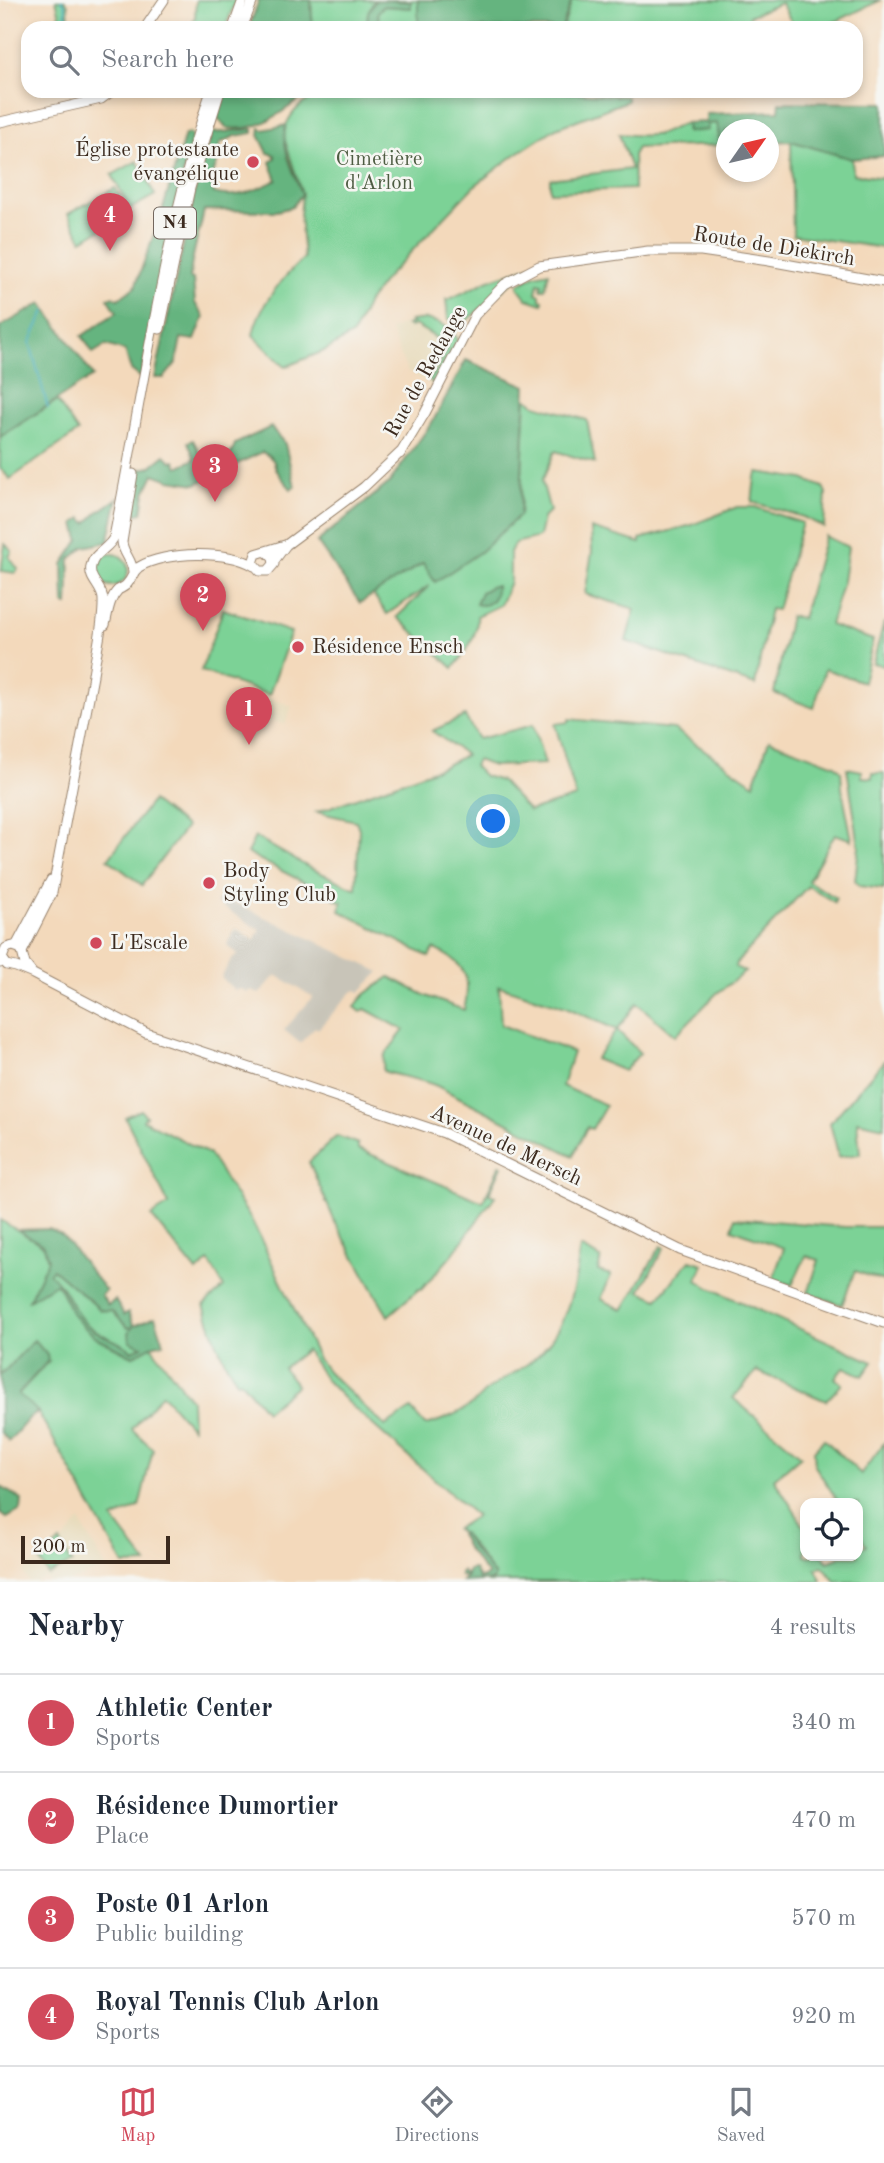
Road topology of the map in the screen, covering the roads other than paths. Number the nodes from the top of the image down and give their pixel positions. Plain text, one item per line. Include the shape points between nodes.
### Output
1 (164, 0) edge
2 (243, 0) edge
3 (253, 0) edge
4 (150, 21) edge
5 (236, 21) edge
6 (245, 21) edge
7 (99, 98) edge
8 (209, 98) edge
9 (218, 98) edge
10 (0, 122) edge
11 (574, 261) joint
12 (884, 282) edge
13 (151, 359) junction
14 (125, 500) junction
15 (286, 545) junction
16 (106, 549) junction
17 (267, 552) junction
18 (256, 554) junction
19 (126, 555) junction
20 (233, 558) junction
21 (274, 561) junction
22 (151, 562) junction
23 (254, 566) junction
24 (133, 573) junction
25 (99, 587) junction
26 (119, 590) junction
27 (92, 681) junction
28 (11, 961) edge
29 (884, 1323) edge

1 - 4 main road
2 - 5 main road
3 - 6 main road
7 - 10 main road
8 - 13 main road, N4 via 178,209
9 - 13 main road, N4 via 190,188
11 - 12 main road, Route de Diekirch via 648,251 701,251
11 - 15 main road, Rue de Redange via 544,264 520,275 483,305 400,454 365,487
13 - 14 main road, N4
14 - 16 main road, N4
14 - 19 main road, N4 via 122,538
15 - 17 main road, Rue de Redange
15 - 21 main road, Rue de Redange
16 - 19 main road
16 - 25 main road, N4 via 92,563 92,576
17 - 18 main road
17 - 21 main road
18 - 20 main road
18 - 23 main road
19 - 22 main road
19 - 24 main road, N4
20 - 22 main road via 201,555
20 - 23 main road
21 - 23 main road via 268,571
22 - 24 main road
24 - 26 main road, N4
25 - 26 main road
25 - 27 main road, N4 via 103,602
26 - 27 main road, N4 via 110,604
27 - 28 main road, N4 via 57,866
28 - 29 main road, Avenue de Mersch via 146,1033 444,1133 681,1250

